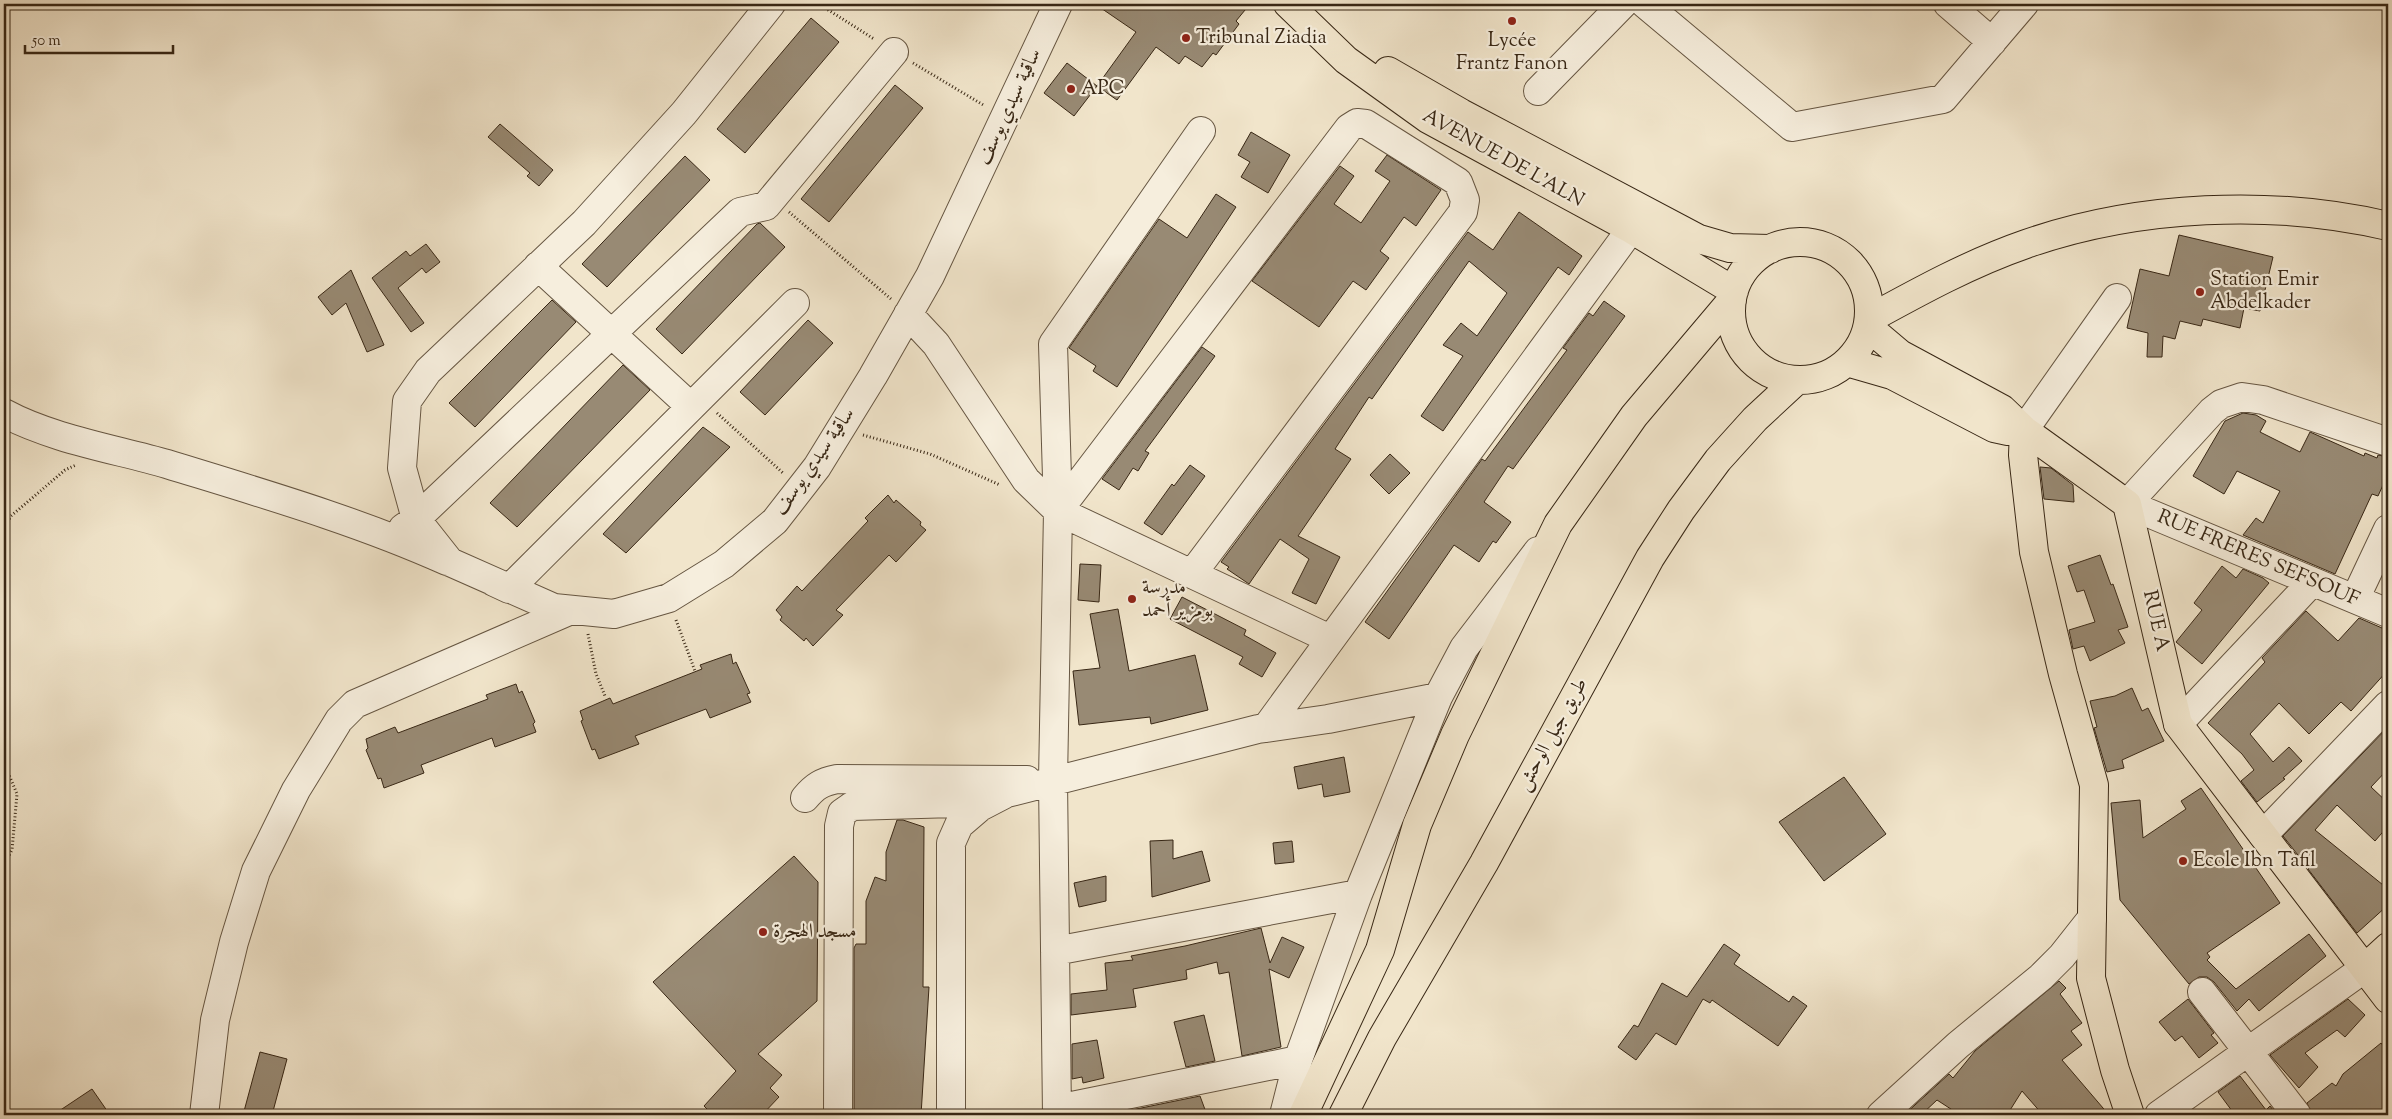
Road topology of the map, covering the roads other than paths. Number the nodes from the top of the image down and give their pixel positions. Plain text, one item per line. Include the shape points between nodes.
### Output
1 (771, 4) edge
2 (1058, 4) edge
3 (1288, 4) edge
4 (1310, 4) edge
5 (1623, 4) edge
6 (1645, 4) edge
7 (1948, 4) edge
8 (2024, 4) edge
9 (1992, 42) junction
10 (894, 52) dead end
11 (1538, 91) dead end
12 (1428, 118) junction
13 (1201, 131) dead end
14 (1411, 152) junction
15 (2388, 226) edge
16 (1631, 230) junction
17 (1770, 249) junction
18 (538, 266) junction
19 (1733, 295) junction
20 (2117, 298) dead end
21 (795, 303) dead end
22 (908, 314) junction
23 (1868, 323) junction
24 (611, 335) junction
25 (1847, 362) junction
26 (1797, 380) junction
27 (696, 402) junction
28 (4, 413) edge
29 (2024, 430) junction
30 (2388, 442) edge
31 (2127, 504) junction
32 (1058, 512) junction
33 (416, 519) junction
34 (1558, 524) junction
35 (2388, 529) edge
36 (392, 537) junction
37 (1192, 574) junction
38 (2312, 582) junction
39 (509, 589) junction
40 (2355, 599) junction
41 (577, 611) junction
42 (2388, 613) edge
43 (1330, 639) junction
44 (1438, 696) junction
45 (2388, 705) edge
46 (2178, 724) junction
47 (1266, 728) junction
48 (1053, 780) junction
49 (805, 798) dead end
50 (990, 802) junction
51 (2263, 836) junction
52 (1358, 894) junction
53 (2092, 918) junction
54 (2388, 947) edge
55 (1055, 951) junction
56 (2365, 968) junction
57 (2202, 992) dead end
58 (2388, 999) edge
59 (2249, 1052) junction
60 (1298, 1060) junction
61 (1057, 1112) edge
62 (204, 1115) edge
63 (838, 1115) edge
64 (951, 1115) edge
65 (1284, 1115) edge
66 (1303, 1115) edge
67 (1343, 1115) edge
68 (1881, 1115) edge
69 (2130, 1115) edge
70 (2159, 1115) edge
71 (2297, 1115) edge

1 - 18 street, ساقية سيدي يوسف via 684,113 584,223
2 - 22 street, ساقية سيدي يوسف via 971,192
3 - 12 main road, AVENUE DE L'ALN via 1346,60
4 - 17 main road via 1352,44 1396,77 1470,118 1699,239 1730,248
5 - 11 street
6 - 9 street via 1792,127 1942,99
7 - 9 street
8 - 9 street
10 - 24 street via 766,206 740,212
12 - 14 street
12 - 16 main road, AVENUE DE L'ALN
13 - 32 street via 1053,344
14 - 32 street via 1366,124 1357,123 1349,128
14 - 37 street via 1458,182 1465,200 1462,212
15 - 23 main road via 2269,209 2110,220 2002,253 1928,287
16 - 19 main road, AVENUE DE L'ALN
16 - 43 street
17 - 19 main road via 1755,259 1742,274
17 - 23 main road via 1789,243 1809,243 1838,253 1859,275 1869,304
18 - 24 street
18 - 33 street, ساقية سيدي يوسف via 428,371 407,401 402,468
19 - 26 main road via 1734,329 1747,354 1769,372
19 - 34 main road via 1634,416
20 - 29 street
21 - 27 street
22 - 32 street via 936,344 1026,480
22 - 41 street, ساقية سيدي يوسف via 817,467 774,521 724,564 669,598 614,614
23 - 25 main road via 1856,352
23 - 29 main road via 1900,354 2002,409
24 - 27 street
24 - 33 street
25 - 26 main road via 1832,372
25 - 29 main road via 1892,375 1994,428
26 - 67 main road, طريق جبل الوحش via 1718,460 1650,558 1484,863 1382,1038
27 - 39 street
28 - 36 street via 54,433 168,465
29 - 31 main road
29 - 53 main road via 2023,455 2034,552 2094,785
30 - 31 street via 2253,397 2231,399 2212,411
31 - 38 street, RUE FRERES SEFSOUF
31 - 46 main road, RUE A
32 - 37 street
32 - 48 street
33 - 36 street
33 - 39 street, ساقية سيدي يوسف via 450,562
34 - 44 street via 1464,648
34 - 66 main road via 1455,735 1417,825 1380,950
35 - 40 street
36 - 39 street
37 - 43 street
38 - 40 street, RUE FRERES SEFSOUF
38 - 46 street
39 - 41 street, ساقية سيدي يوسف via 554,608
40 - 42 street, RUE FRERES SEFSOUF
41 - 62 street via 355,704 339,720 296,790 256,871 215,1020
43 - 47 street
44 - 47 street
44 - 52 street
45 - 51 street
46 - 51 main road, RUE A
47 - 48 street
48 - 49 street via 837,779 815,786
48 - 50 street via 1007,793
48 - 55 street
50 - 63 street via 852,806 842,813 839,826
50 - 64 street via 959,825 951,843
51 - 56 main road, RUE A
52 - 55 street
52 - 60 street
53 - 68 street via 2041,977 1958,1045
53 - 69 main road via 2091,978
54 - 56 main road
55 - 61 street
56 - 58 main road, RUE A
56 - 59 street
57 - 59 street
59 - 70 street
59 - 71 street
60 - 61 street
60 - 65 street

